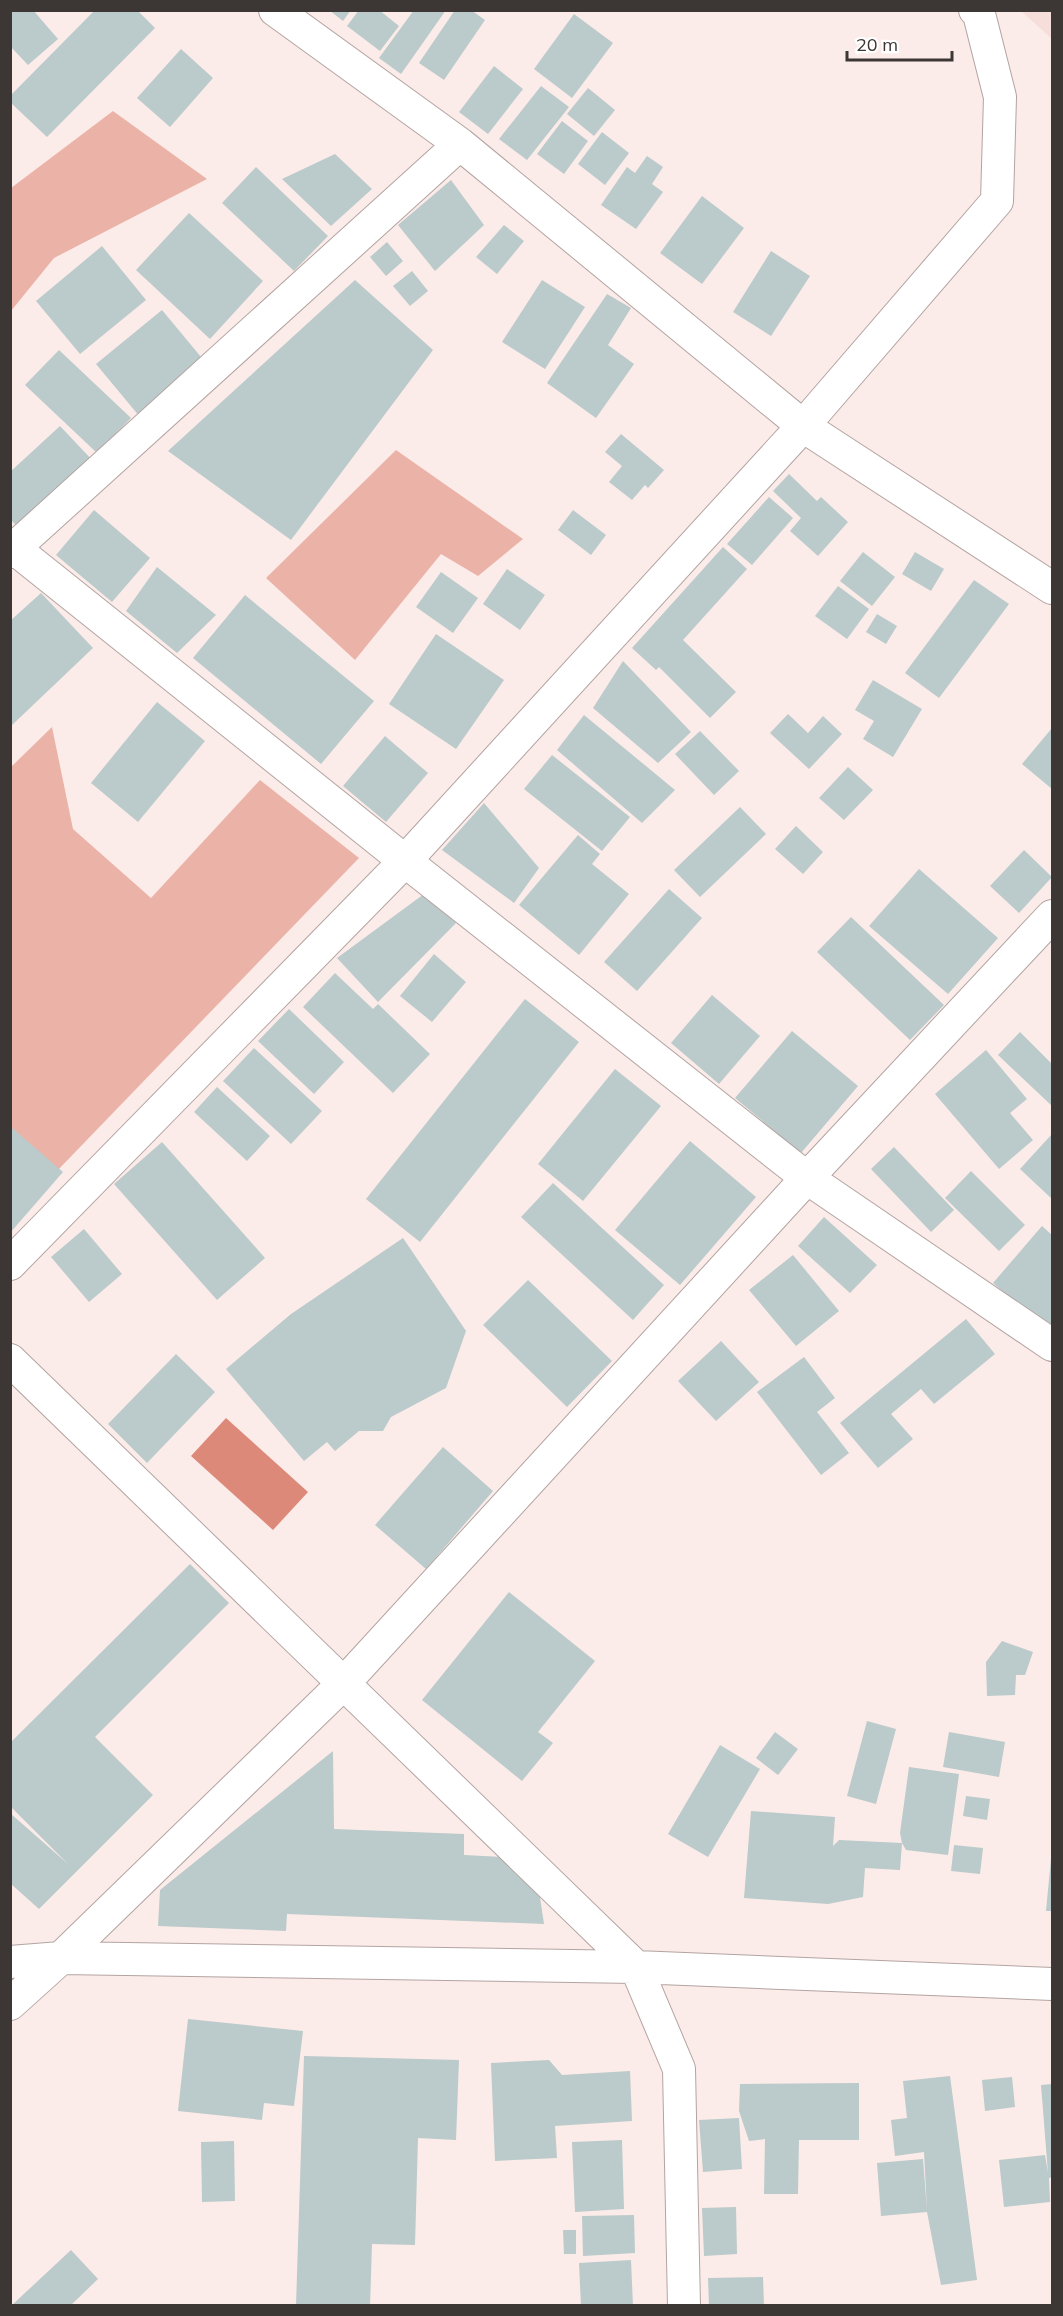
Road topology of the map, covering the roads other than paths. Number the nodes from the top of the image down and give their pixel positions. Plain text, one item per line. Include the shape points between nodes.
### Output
1 (275, 10) edge
2 (975, 10) edge
3 (459, 144) junction
4 (803, 426) junction
5 (12, 548) edge
6 (1053, 588) edge
7 (405, 861) junction
8 (1053, 916) edge
9 (807, 1178) junction
10 (10, 1264) edge
11 (1053, 1345) edge
12 (10, 1360) edge
13 (344, 1683) junction
14 (61, 1958) junction
15 (10, 1962) edge
16 (636, 1967) junction
17 (1053, 1983) edge
18 (10, 2004) edge
19 (684, 2306) edge

1 - 3 street
2 - 4 street via 1000,97 997,201
3 - 4 street
3 - 5 street
4 - 6 street
4 - 7 street
5 - 7 street
7 - 9 street
7 - 10 street
8 - 9 street
9 - 11 street
9 - 13 street
12 - 13 street
13 - 14 street
13 - 16 street
14 - 15 street
14 - 16 street
14 - 18 street
16 - 17 street
16 - 19 street via 679,2069

